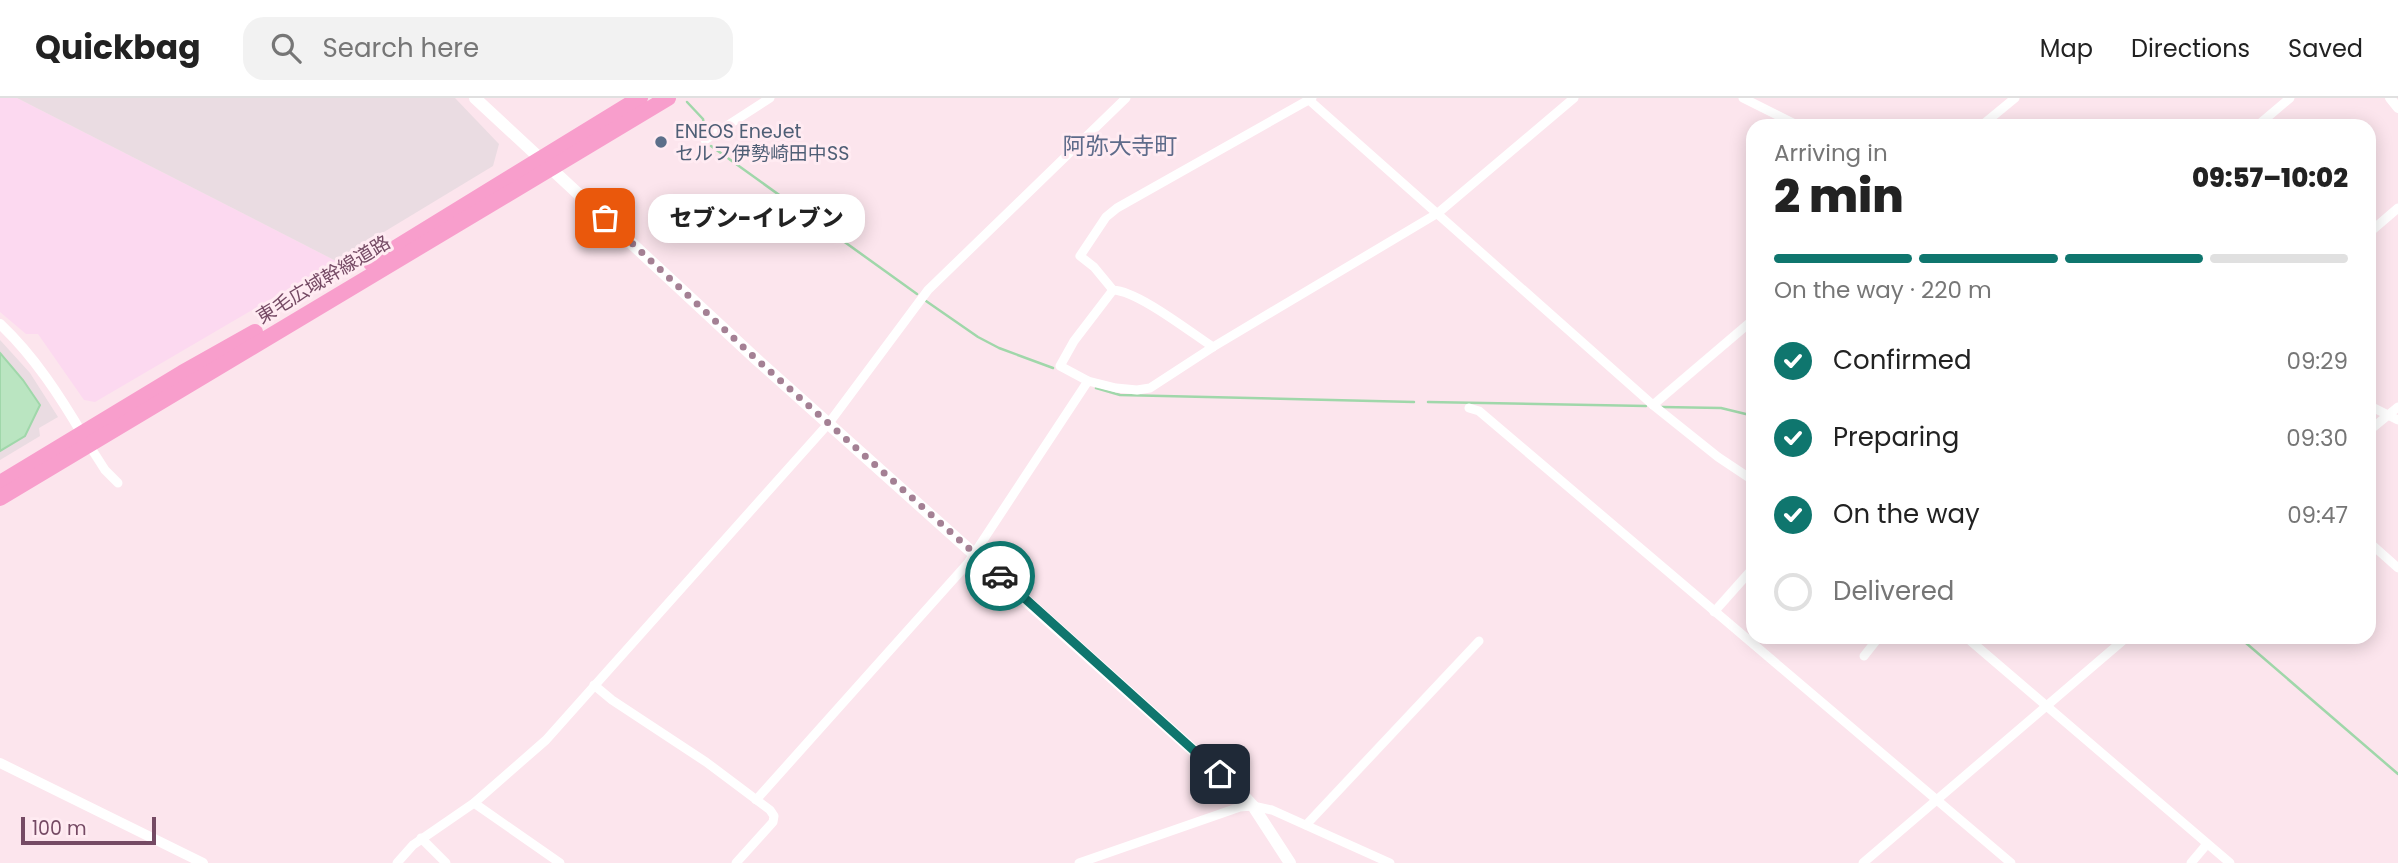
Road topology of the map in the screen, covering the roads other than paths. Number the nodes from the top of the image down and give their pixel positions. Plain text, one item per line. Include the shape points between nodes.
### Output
1 (475, 98) edge
2 (640, 98) edge
3 (668, 98) edge
4 (770, 98) edge
5 (1126, 98) edge
6 (1574, 98) edge
7 (1742, 98) edge
8 (2015, 98) edge
9 (2290, 98) edge
10 (2390, 98) edge
11 (1310, 99) edge
12 (2398, 108) edge
13 (1785, 119) edge
14 (1990, 119) edge
15 (2265, 119) edge
16 (705, 140) dead end
17 (547, 163) junction
18 (2398, 208) edge
19 (1438, 213) junction
20 (2376, 227) edge
21 (1113, 290) junction
22 (0, 324) edge
23 (1746, 326) edge
24 (1213, 347) junction
25 (1088, 381) junction
26 (1653, 405) junction
27 (2398, 407) edge
28 (1469, 408) dead end
29 (2376, 409) edge
30 (2388, 415) junction
31 (2398, 420) edge
32 (829, 423) junction
33 (2376, 425) edge
34 (86, 439) junction
35 (1746, 476) edge
36 (0, 483) edge
37 (118, 483) dead end
38 (0, 498) edge
39 (2376, 548) edge
40 (974, 553) junction
41 (2398, 568) edge
42 (1746, 576) edge
43 (1714, 612) junction
44 (1746, 639) edge
45 (1479, 641) dead end
46 (1752, 644) edge
47 (1873, 644) edge
48 (1974, 644) edge
49 (2119, 644) edge
50 (1864, 656) dead end
51 (594, 685) junction
52 (2047, 706) junction
53 (0, 763) edge
54 (756, 800) junction
55 (1937, 801) junction
56 (474, 803) junction
57 (1253, 806) junction
58 (1306, 825) junction
59 (421, 838) junction
60 (2207, 844) junction
61 (203, 863) edge
62 (397, 863) edge
63 (446, 863) edge
64 (561, 863) edge
65 (736, 863) edge
66 (1079, 863) edge
67 (1290, 863) edge
68 (1390, 863) edge
69 (1863, 863) edge
70 (2011, 863) edge
71 (2191, 863) edge
72 (2230, 863) edge

1 - 17 main road
2 - 17 highway, 東毛広域幹線道路
3 - 17 highway, 東毛広域幹線道路
4 - 16 street
5 - 32 street via 928,290
6 - 19 street
7 - 13 street
8 - 14 street
9 - 15 street
10 - 12 street
11 - 19 street
11 - 21 street via 1105,217 1080,256
17 - 32 main road
17 - 34 highway, 東毛広域幹線道路 via 372,262
18 - 20 street
19 - 24 street
19 - 26 street
21 - 24 street via 1138,299
21 - 25 street via 1060,366
22 - 34 street via 34,360
23 - 26 street
24 - 25 street via 1150,388 1116,388
25 - 40 street
26 - 35 street
27 - 30 street
28 - 43 street via 1479,411
29 - 30 street
30 - 31 street
30 - 33 street
32 - 40 main road
32 - 51 street
34 - 36 highway, 東毛広域幹線道路
34 - 37 street
34 - 38 highway, 東毛広域幹線道路
39 - 41 street
40 - 54 street
40 - 57 main road
42 - 43 street
43 - 44 street
45 - 58 street
46 - 55 street
47 - 50 street
48 - 52 street
49 - 52 street
51 - 54 street
51 - 56 street via 534,752
52 - 55 street
52 - 60 street
53 - 61 street
54 - 65 street via 770,810 773,822
55 - 69 street
55 - 70 street
56 - 59 street
56 - 64 street
57 - 58 street
57 - 66 street
57 - 67 main road
58 - 68 street
59 - 62 street
59 - 63 street
60 - 71 street
60 - 72 street

